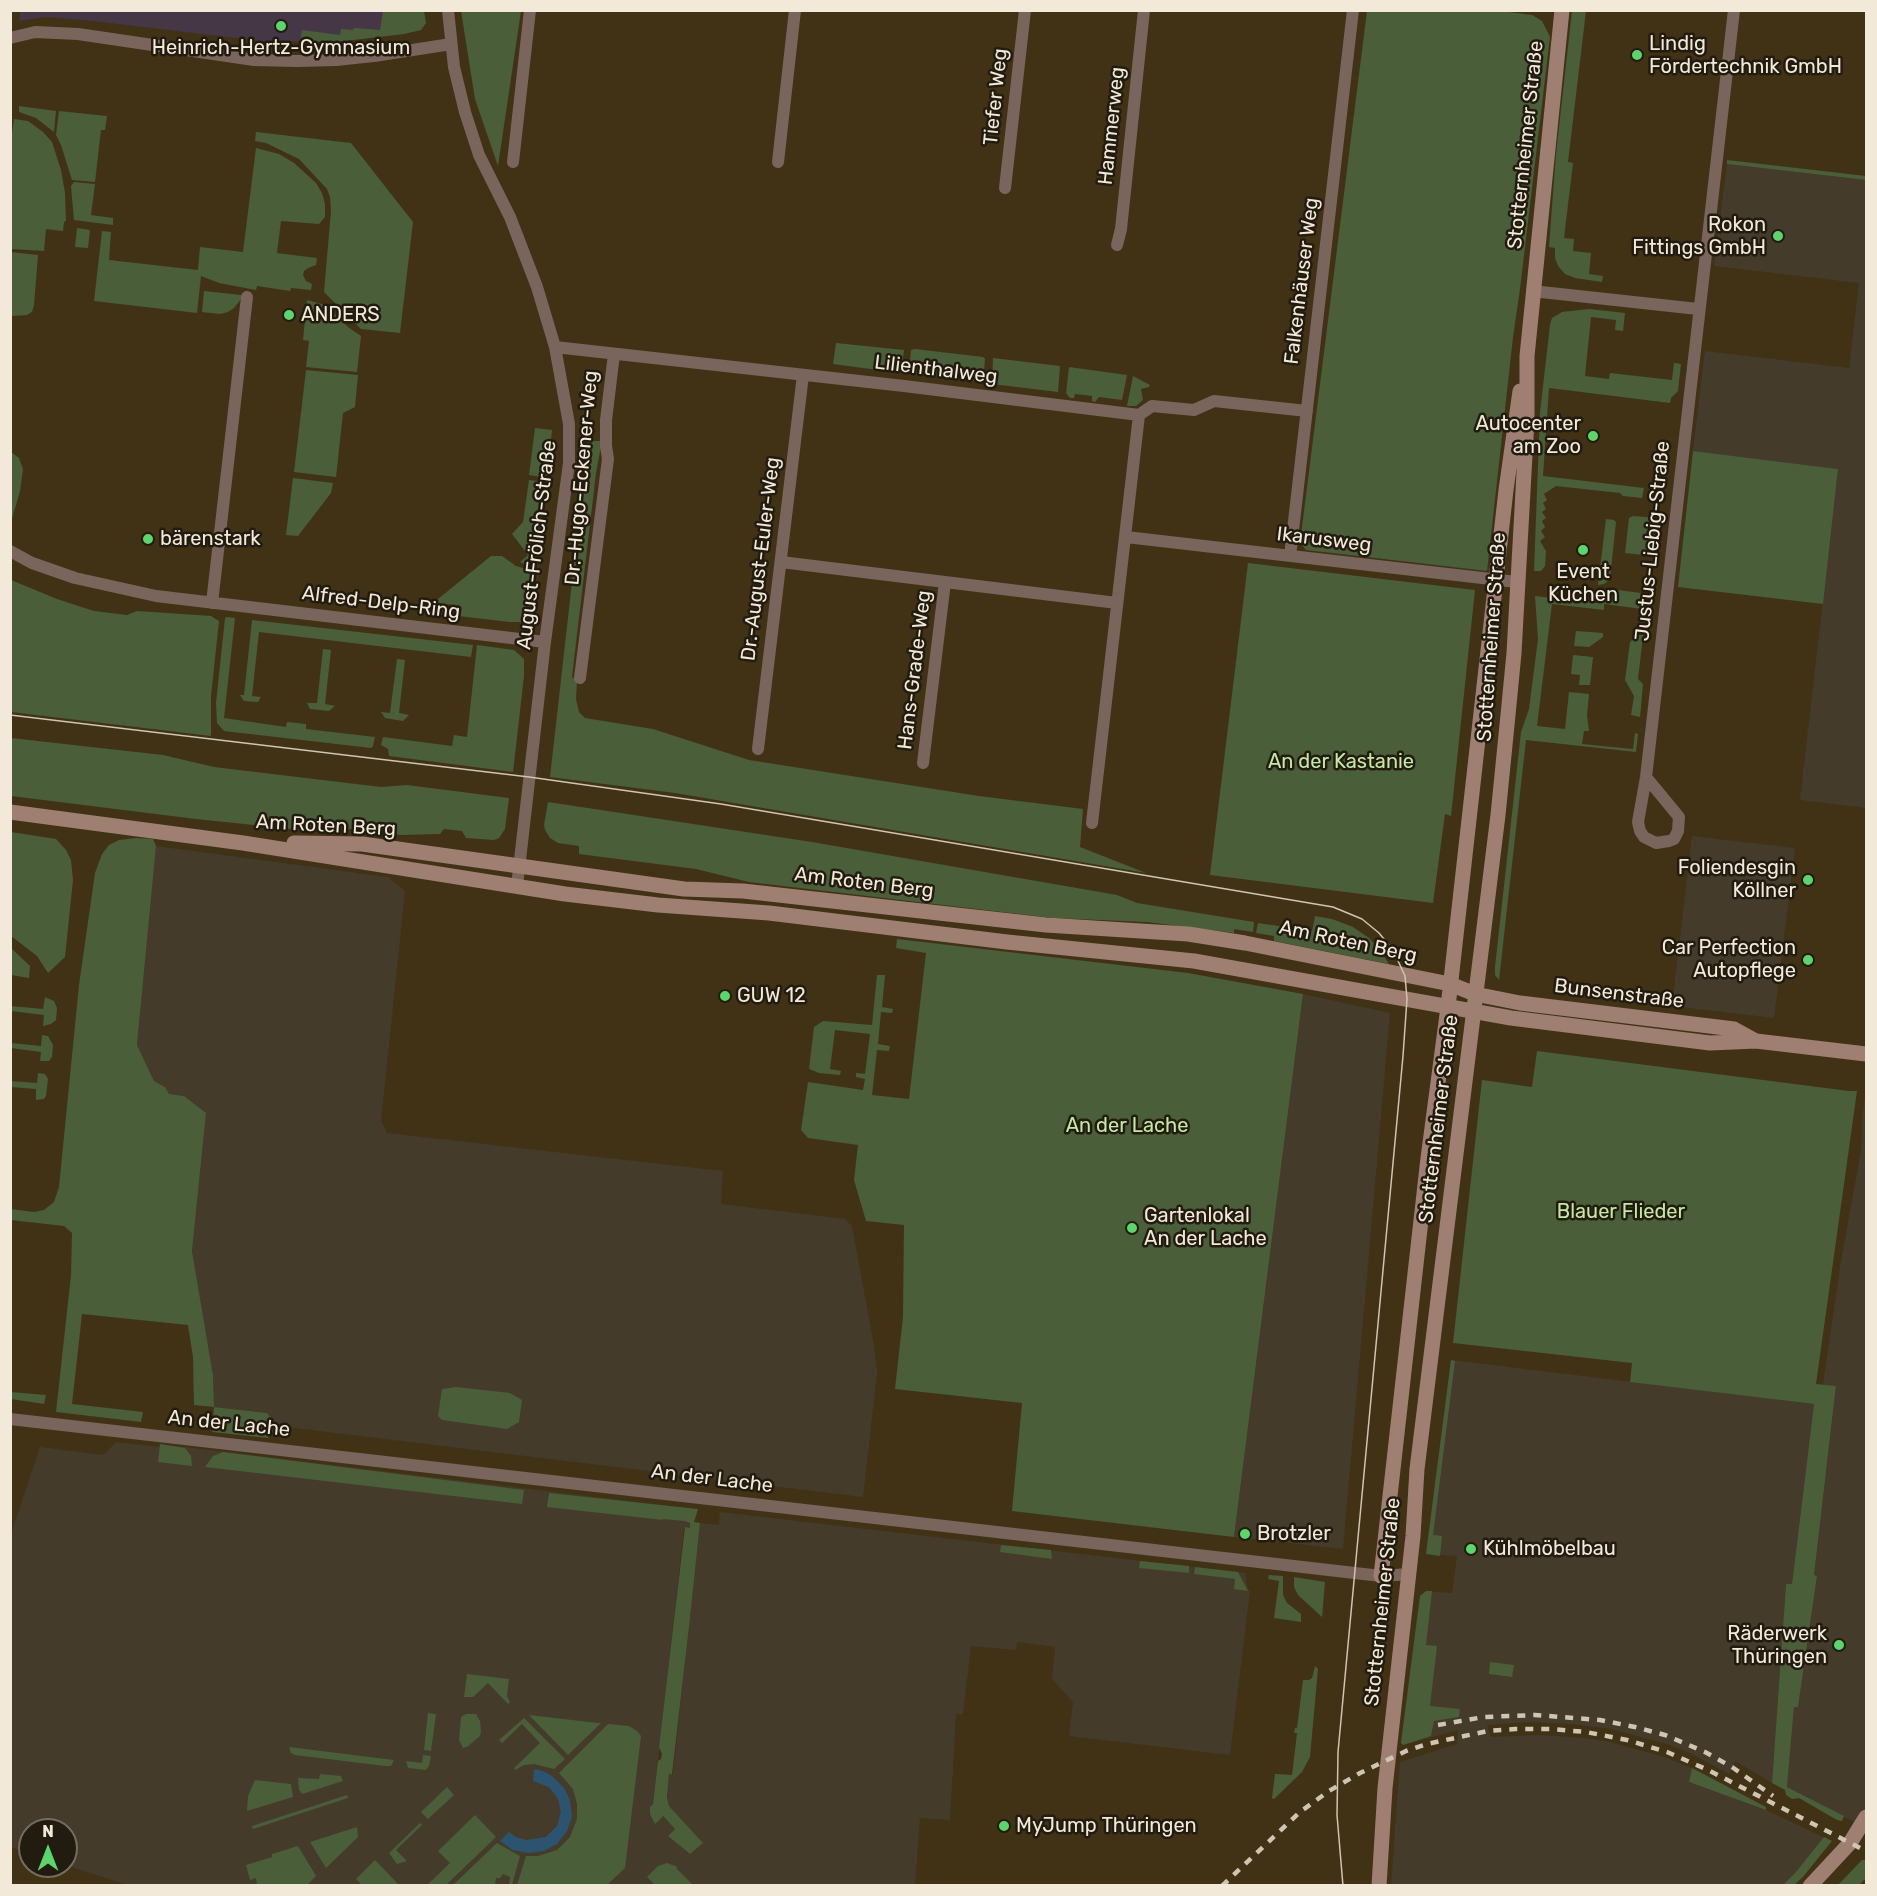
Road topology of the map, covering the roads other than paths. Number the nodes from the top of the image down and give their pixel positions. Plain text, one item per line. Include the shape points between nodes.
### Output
1 (448, 10) edge
2 (530, 10) edge
3 (795, 10) edge
4 (1025, 10) edge
5 (1144, 10) edge
6 (1353, 10) edge
7 (1734, 10) edge
8 (1560, 11) edge
9 (10, 38) edge
10 (451, 44) junction
11 (513, 162) dead end
12 (778, 162) dead end
13 (1005, 188) dead end
14 (1117, 245) dead end
15 (1532, 291) junction
16 (247, 297) dead end
17 (1698, 309) junction
18 (555, 347) junction
19 (614, 354) junction
20 (1527, 356) junction
21 (803, 375) junction
22 (1307, 411) junction
23 (1139, 415) junction
24 (1126, 537) junction
25 (10, 551) edge
26 (1290, 556) junction
27 (780, 562) junction
28 (1496, 580) junction
29 (945, 582) junction
30 (1517, 582) junction
31 (212, 603) junction
32 (1117, 603) junction
33 (545, 642) junction
34 (580, 678) dead end
35 (758, 749) dead end
36 (923, 763) dead end
37 (1646, 777) junction
38 (10, 812) edge
39 (1092, 823) dead end
40 (243, 843) junction
41 (519, 866) junction
42 (517, 886) junction
43 (1450, 984) junction
44 (1475, 994) junction
45 (1448, 1007) junction
46 (1473, 1011) junction
47 (1756, 1041) junction
48 (1866, 1054) edge
49 (10, 1419) edge
50 (1409, 1574) junction
51 (1381, 1576) junction
52 (1866, 1817) edge
53 (1378, 1886) edge
54 (1810, 1886) edge

1 - 10 street, August-Frölich-Straße
2 - 11 street
3 - 12 street
4 - 13 street, Tiefer Weg
5 - 14 street, Hammerweg
6 - 22 street, Falkenhäuser Weg
7 - 17 street, Justus-Liebig-Straße
8 - 15 main road, Stotternheimer Straße
9 - 10 street via 35,32 78,34 255,60 297,61 374,56
10 - 18 street, August-Frölich-Straße via 457,83 479,155 510,217
15 - 17 street
15 - 20 main road, Stotternheimer Straße
16 - 31 street
17 - 37 street, Justus-Liebig-Straße
18 - 19 street, Lilienthalweg
18 - 33 street, August-Frölich-Straße via 569,424 569,463
19 - 21 street, Lilienthalweg
19 - 34 street, Dr.-Hugo-Eckener-Weg via 606,420 608,459
20 - 28 main road, Stotternheimer Straße
20 - 30 main road, Stotternheimer Straße
21 - 23 street, Lilienthalweg
21 - 27 street, Dr.-August-Euler-Weg
22 - 23 street, Lilienthalweg via 1214,401 1194,410 1152,406
22 - 26 street, Falkenhäuser Weg
23 - 24 street
24 - 26 street, Ikarusweg
24 - 32 street
25 - 31 street, Alfred-Delp-Ring via 75,578 156,596
26 - 28 street, Ikarusweg
27 - 29 street, Hans-Grade-Weg
27 - 35 street, Dr.-August-Euler-Weg
28 - 30 street, Ikarusweg
28 - 43 main road, Stotternheimer Straße
29 - 32 street, Hans-Grade-Weg
29 - 36 street, Hans-Grade-Weg
30 - 44 main road, Stotternheimer Straße via 1498,815
31 - 33 street, Alfred-Delp-Ring
32 - 39 street
33 - 41 street, August-Frölich-Straße
37 - 37 street, Justus-Liebig-Straße via 1640,831 1656,843 1669,842 1678,831 1679,817
38 - 40 main road, Am Roten Berg
40 - 41 main road, Am Roten Berg via 362,844
40 - 42 main road, Am Roten Berg
41 - 42 street, August-Frölich-Straße
41 - 43 main road, Am Roten Berg via 684,889 743,891 1046,925 1188,934
42 - 45 main road, Am Roten Berg via 658,905 760,912 1194,961
43 - 44 main road, Am Roten Berg
43 - 45 main road, Stotternheimer Straße
44 - 46 main road, Stotternheimer Straße
44 - 47 main road, Bunsenstraße via 1734,1029
45 - 46 main road, Am Roten Berg
45 - 51 main road, Stotternheimer Straße
46 - 47 main road, Bunsenstraße via 1710,1043
46 - 50 main road, Stotternheimer Straße via 1417,1469
47 - 48 main road, Bunsenstraße
49 - 51 street, An der Lache
50 - 51 street, An der Lache
50 - 53 main road, Stotternheimer Straße
52 - 54 main road via 1850,1843

